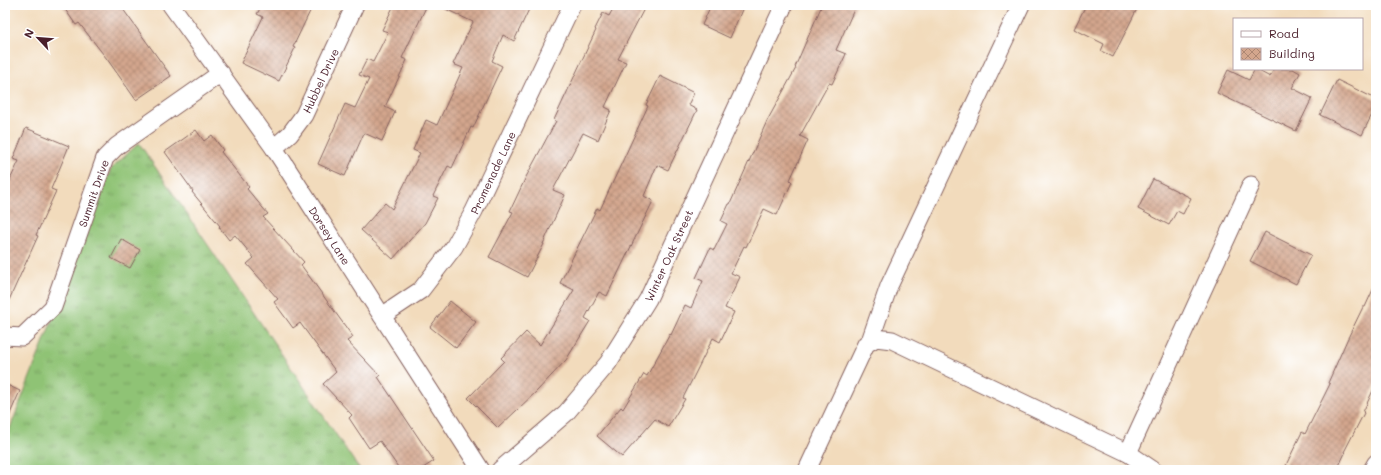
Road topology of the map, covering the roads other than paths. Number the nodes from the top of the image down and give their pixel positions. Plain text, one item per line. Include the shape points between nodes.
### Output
1 (171, 5) edge
2 (355, 5) edge
3 (572, 5) edge
4 (784, 5) edge
5 (1021, 5) edge
6 (221, 73) junction
7 (274, 148) junction
8 (1251, 185) dead end
9 (382, 316) junction
10 (5, 336) edge
11 (870, 341) junction
12 (1128, 453) junction
13 (1376, 463) edge
14 (481, 470) edge
15 (500, 470) edge
16 (807, 470) edge
17 (1153, 470) edge
18 (1372, 470) edge

1 - 6 street, Dorsey Lane
2 - 7 street, Hubbel Drive via 304,115 290,134
3 - 9 street, Promenade Lane via 474,211 454,247 421,290
4 - 15 street, Winter Oak Street via 648,299 608,363 566,413
5 - 11 street via 889,286
6 - 7 street, Dorsey Lane
6 - 10 street, Summit Drive via 117,146 105,158 53,307 22,337
7 - 9 street, Dorsey Lane
8 - 12 street
9 - 14 street, Dorsey Lane
11 - 12 street via 876,338 892,340
11 - 16 street via 866,344
12 - 17 street
13 - 18 street

